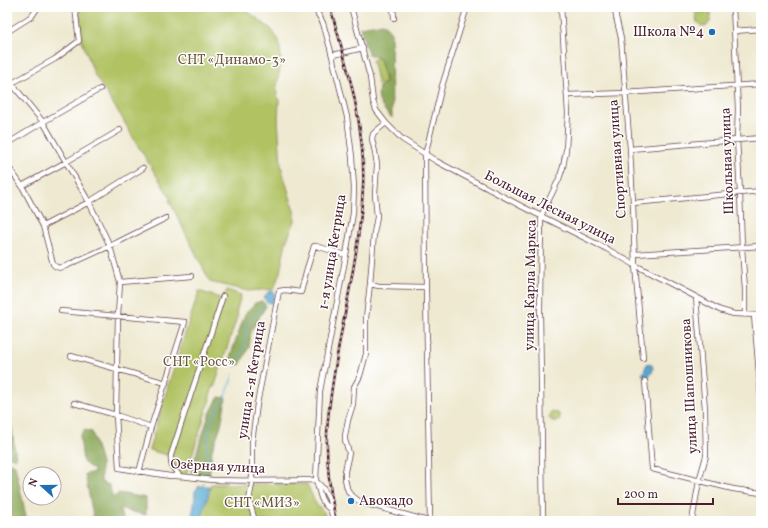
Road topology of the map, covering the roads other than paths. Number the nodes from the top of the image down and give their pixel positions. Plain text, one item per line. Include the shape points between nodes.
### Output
1 (38, 7) edge
2 (75, 7) edge
3 (314, 7) edge
4 (351, 7) edge
5 (393, 7) edge
6 (467, 7) edge
7 (561, 7) edge
8 (615, 7) edge
9 (733, 7) edge
10 (394, 18) dead end
11 (761, 29) edge
12 (734, 31) junction
13 (7, 32) edge
14 (363, 48) junction
15 (333, 55) junction
16 (7, 76) edge
17 (761, 84) edge
18 (9, 85) edge
19 (736, 85) junction
20 (100, 89) dead end
21 (625, 93) junction
22 (568, 95) junction
23 (42, 122) junction
24 (386, 123) junction
25 (120, 130) dead end
26 (761, 138) edge
27 (737, 140) junction
28 (7, 144) edge
29 (630, 149) junction
30 (425, 155) junction
31 (66, 162) junction
32 (7, 165) edge
33 (143, 168) dead end
34 (22, 186) junction
35 (761, 192) edge
36 (740, 193) junction
37 (89, 202) junction
38 (633, 202) junction
39 (541, 216) junction
40 (166, 218) dead end
41 (43, 226) junction
42 (110, 246) junction
43 (761, 246) edge
44 (742, 248) junction
45 (635, 254) junction
46 (346, 255) junction
47 (635, 265) junction
48 (192, 276) dead end
49 (120, 282) junction
50 (370, 284) junction
51 (426, 287) junction
52 (223, 296) dead end
53 (696, 296) junction
54 (61, 311) dead end
55 (745, 315) junction
56 (754, 315) junction
57 (761, 315) edge
58 (118, 316) junction
59 (71, 356) dead end
60 (643, 358) dead end
61 (118, 369) junction
62 (645, 381) dead end
63 (166, 383) junction
64 (761, 397) edge
65 (74, 403) dead end
66 (116, 415) junction
67 (151, 427) junction
68 (139, 472) junction
69 (179, 476) junction
70 (316, 480) junction
71 (252, 481) junction
72 (699, 481) junction
73 (761, 493) edge
74 (255, 521) edge
75 (333, 521) edge
76 (429, 521) edge
77 (543, 521) edge
78 (692, 521) edge

1 - 13 street via 32,16
2 - 18 street via 79,41 56,58
3 - 15 street, 1-я улица Кетрица via 323,23
4 - 14 street, Большая Лесная улица
5 - 10 street
6 - 30 street via 442,86
7 - 22 street, улица Карла Маркса
8 - 21 street, Спортивная улица via 621,38
9 - 12 street, Школьная улица
11 - 12 street
12 - 19 street, Школьная улица
14 - 15 street
14 - 24 street, Большая Лесная улица via 373,101
15 - 46 street, 1-я улица Кетрица via 347,117 352,157 354,188
16 - 18 street
17 - 19 street
18 - 23 street
19 - 21 street
19 - 27 street, Школьная улица
20 - 23 street
21 - 22 street
21 - 29 street, Спортивная улица
22 - 39 street, улица Карла Маркса via 563,167
23 - 28 street
23 - 31 street
24 - 30 street, Большая Лесная улица via 402,139
24 - 50 street via 373,134 372,140 377,165 377,217
25 - 31 street
26 - 27 street
27 - 29 street
27 - 36 street, Школьная улица
29 - 38 street, Спортивная улица
30 - 39 street, Большая Лесная улица
30 - 51 street
31 - 34 street
31 - 37 street
32 - 34 street
33 - 37 street
34 - 41 street
35 - 36 street
36 - 38 street
36 - 44 street, Школьная улица
37 - 41 street
37 - 42 street
38 - 45 street, Спортивная улица
39 - 47 street, Большая Лесная улица
39 - 77 street, улица Карла Маркса
40 - 42 street
41 - 42 street via 53,264 59,268
42 - 49 street
43 - 44 street
44 - 45 street
44 - 55 street, Школьная улица
45 - 47 street, Спортивная улица
46 - 70 street, 1-я улица Кетрица via 320,391
46 - 71 street, улица 2-я Кетрица via 314,246 301,292 279,291 257,404 252,442
47 - 53 street, Большая Лесная улица
47 - 60 street, Спортивная улица
48 - 49 street
49 - 58 street
50 - 51 street
50 - 76 street via 366,318 366,354 354,387 353,404 345,436 349,453 345,471 347,488 360,502
51 - 76 street
52 - 69 street via 171,455 170,462
53 - 55 street, Большая Лесная улица via 720,310
53 - 72 street, улица Шапошникова via 706,456
54 - 58 street
55 - 56 street, Большая Лесная улица
56 - 57 street, Большая Лесная улица
56 - 64 street
58 - 61 street
58 - 63 street via 185,322
59 - 61 street
61 - 63 street
61 - 66 street
62 - 72 street via 652,469
63 - 67 street
65 - 66 street
66 - 67 street
66 - 68 street, Озёрная улица via 119,468
67 - 68 street
68 - 69 street, Озёрная улица
69 - 71 street, Озёрная улица
70 - 71 street, Озёрная улица
70 - 75 street via 326,493
71 - 74 street, улица 2-я Кетрица via 249,500
72 - 73 street
72 - 78 street, улица Шапошникова

